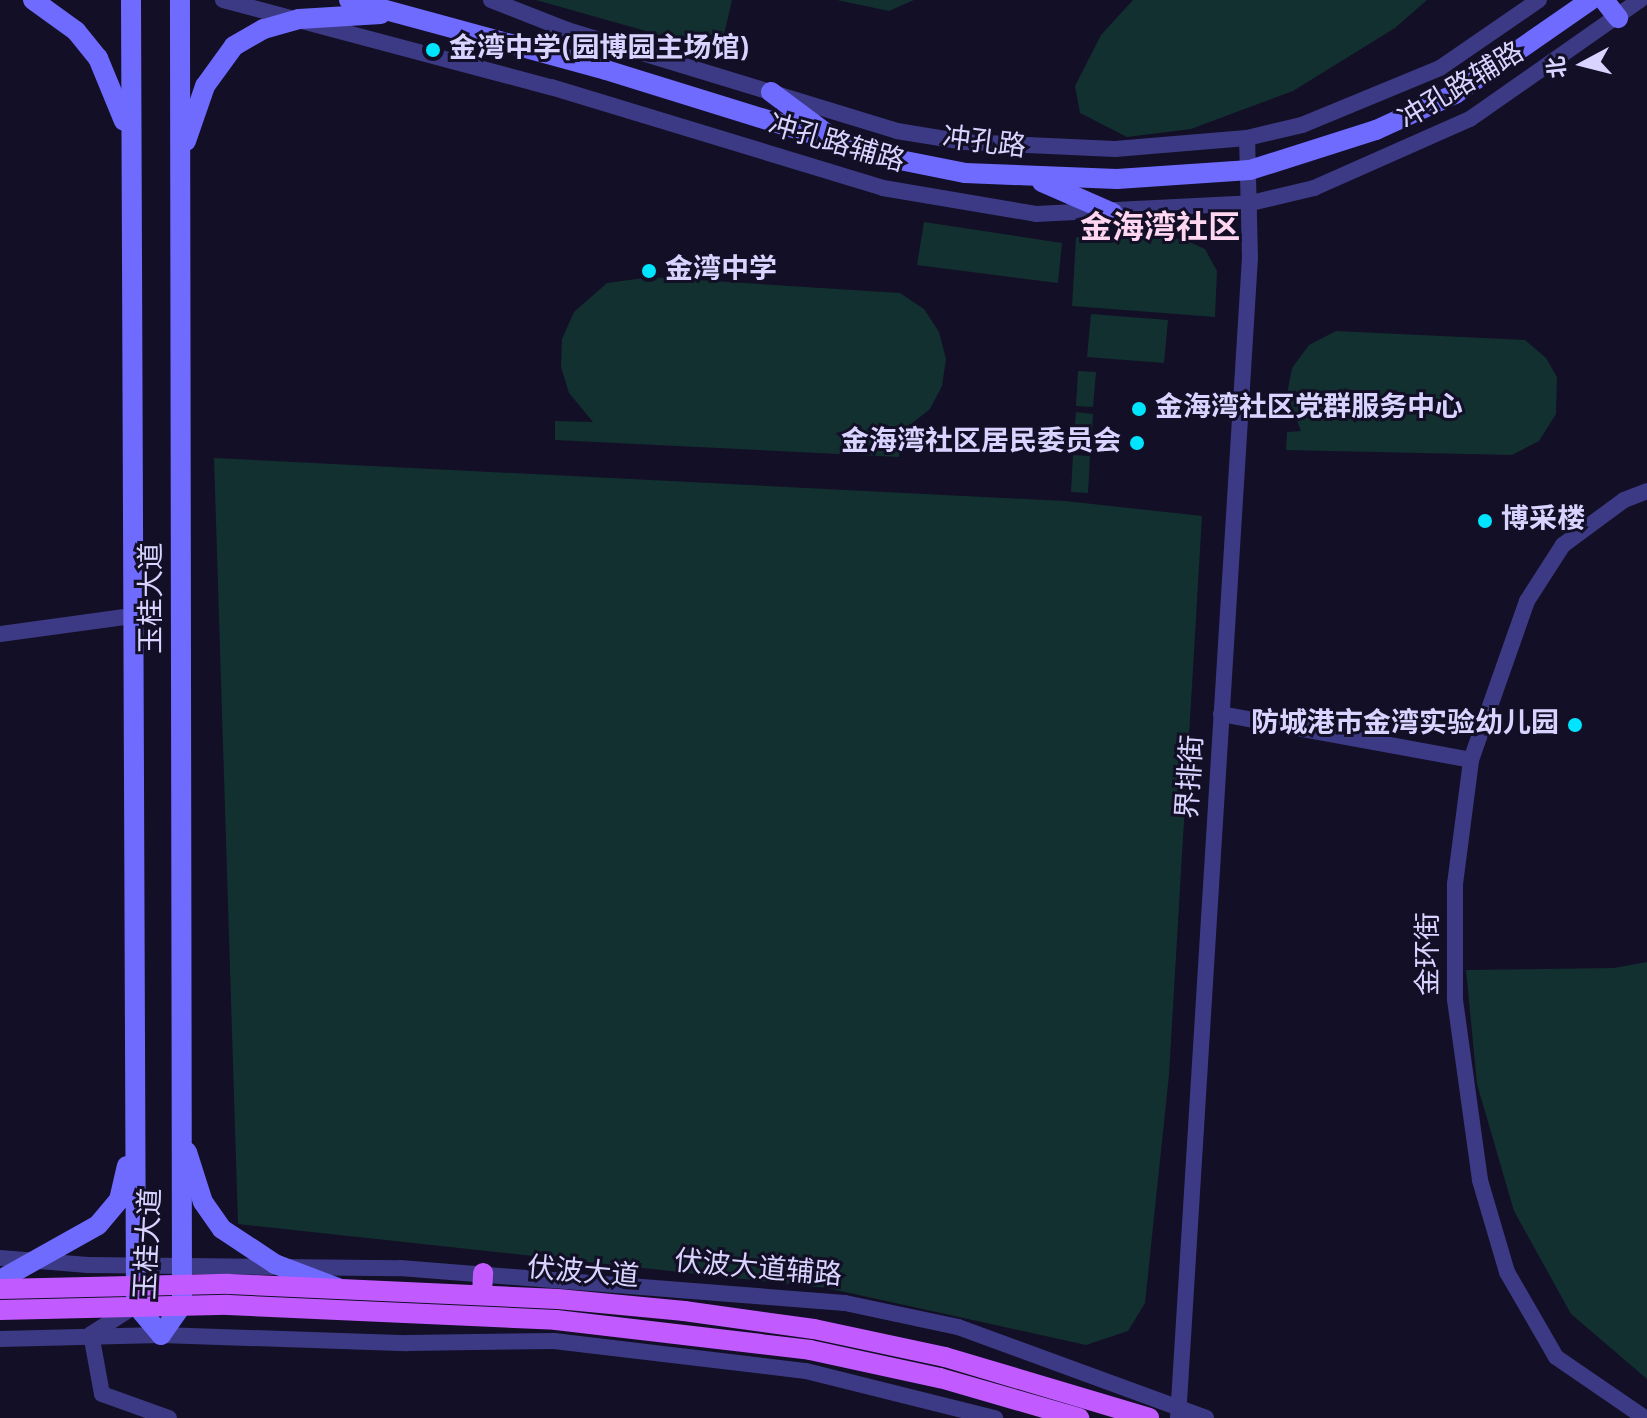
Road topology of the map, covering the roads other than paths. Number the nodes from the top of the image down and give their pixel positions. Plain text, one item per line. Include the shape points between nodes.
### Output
1 (33, 0) edge
2 (131, 0) edge
3 (180, 0) edge
4 (223, 0) edge
5 (349, 0) edge
6 (381, 0) edge
7 (491, 0) edge
8 (1539, 0) edge
9 (1591, 0) edge
10 (1604, 0) edge
11 (1640, 0) edge
12 (405, 13) junction
13 (1618, 18) junction
14 (299, 19) junction
15 (771, 92) junction
16 (128, 130) junction
17 (1247, 138) junction
18 (838, 142) junction
19 (180, 156) junction
20 (1250, 170) junction
21 (1034, 179) junction
22 (1251, 203) junction
23 (1113, 213) junction
24 (1647, 491) edge
25 (132, 616) junction
26 (0, 634) edge
27 (1221, 714) junction
28 (1471, 760) junction
29 (182, 1134) junction
30 (135, 1135) junction
31 (0, 1258) edge
32 (44, 1259) junction
33 (275, 1264) junction
34 (483, 1273) junction
35 (136, 1274) junction
36 (182, 1275) junction
37 (0, 1280) edge
38 (338, 1288) junction
39 (0, 1289) edge
40 (482, 1294) junction
41 (136, 1305) junction
42 (182, 1305) junction
43 (0, 1310) edge
44 (91, 1334) junction
45 (161, 1335) junction
46 (0, 1339) edge
47 (1178, 1411) edge
48 (169, 1418) edge
49 (995, 1418) edge
50 (1079, 1418) edge
51 (1149, 1418) edge
52 (1206, 1418) edge
53 (1645, 1418) edge

1 - 16 main road via 76,31 98,58
2 - 16 main road, 玉桂大道
3 - 19 main road, 玉桂大道
4 - 14 street, 冲孔路辅路
5 - 12 main road, 冲孔路
6 - 12 main road
7 - 15 street, 冲孔路辅路 via 567,30
8 - 17 street, 冲孔路辅路 via 1440,68 1302,125
9 - 20 main road, 冲孔路 via 1455,94 1376,130
10 - 13 main road
11 - 13 street, 冲孔路辅路
12 - 14 main road
12 - 18 main road, 冲孔路
13 - 22 street, 冲孔路辅路 via 1458,126 1314,188
14 - 19 main road via 264,29 234,46 205,86
14 - 23 street, 冲孔路辅路 via 551,87 883,188 1036,214
15 - 17 street, 冲孔路辅路 via 897,131 965,142 1115,149
15 - 18 main road
16 - 25 main road, 玉桂大道
17 - 20 street, 界排街
18 - 21 main road, 冲孔路 via 965,173
19 - 29 main road, 玉桂大道
20 - 21 main road, 冲孔路
20 - 22 street, 界排街
21 - 23 main road
22 - 23 street, 冲孔路辅路
22 - 27 street, 界排街
24 - 28 street, 金环街 via 1624,500 1563,545 1527,601
25 - 26 street
25 - 30 main road, 玉桂大道
27 - 28 street
27 - 47 street, 界排街
28 - 53 street, 金环街 via 1455,884 1455,999 1480,1180 1507,1272 1556,1357
29 - 33 main road via 203,1202 222,1229
29 - 36 main road, 玉桂大道
30 - 32 main road via 119,1200 98,1225
30 - 35 main road, 玉桂大道
31 - 32 street
32 - 35 street
32 - 37 main road
33 - 34 street, 伏波大道辅路
33 - 36 street, 伏波大道辅路
33 - 38 main road
34 - 40 main road
34 - 47 street, 伏波大道辅路 via 845,1303 958,1327
35 - 36 main road, 伏波大道
35 - 39 main road, 伏波大道
35 - 41 main road, 玉桂大道
36 - 38 main road, 伏波大道
36 - 42 main road, 玉桂大道
38 - 40 main road, 伏波大道
40 - 51 main road, 伏波大道 via 814,1329 945,1357
41 - 42 main road, 伏波大道
41 - 43 main road, 伏波大道
41 - 44 street
41 - 45 main road, 玉桂大道
42 - 45 main road, 玉桂大道
42 - 50 main road, 伏波大道 via 398,1311 681,1333 824,1353 940,1378
44 - 45 street
44 - 46 street
44 - 48 street via 102,1394
45 - 49 street via 407,1343 554,1341 806,1371
47 - 52 street, 伏波大道辅路

